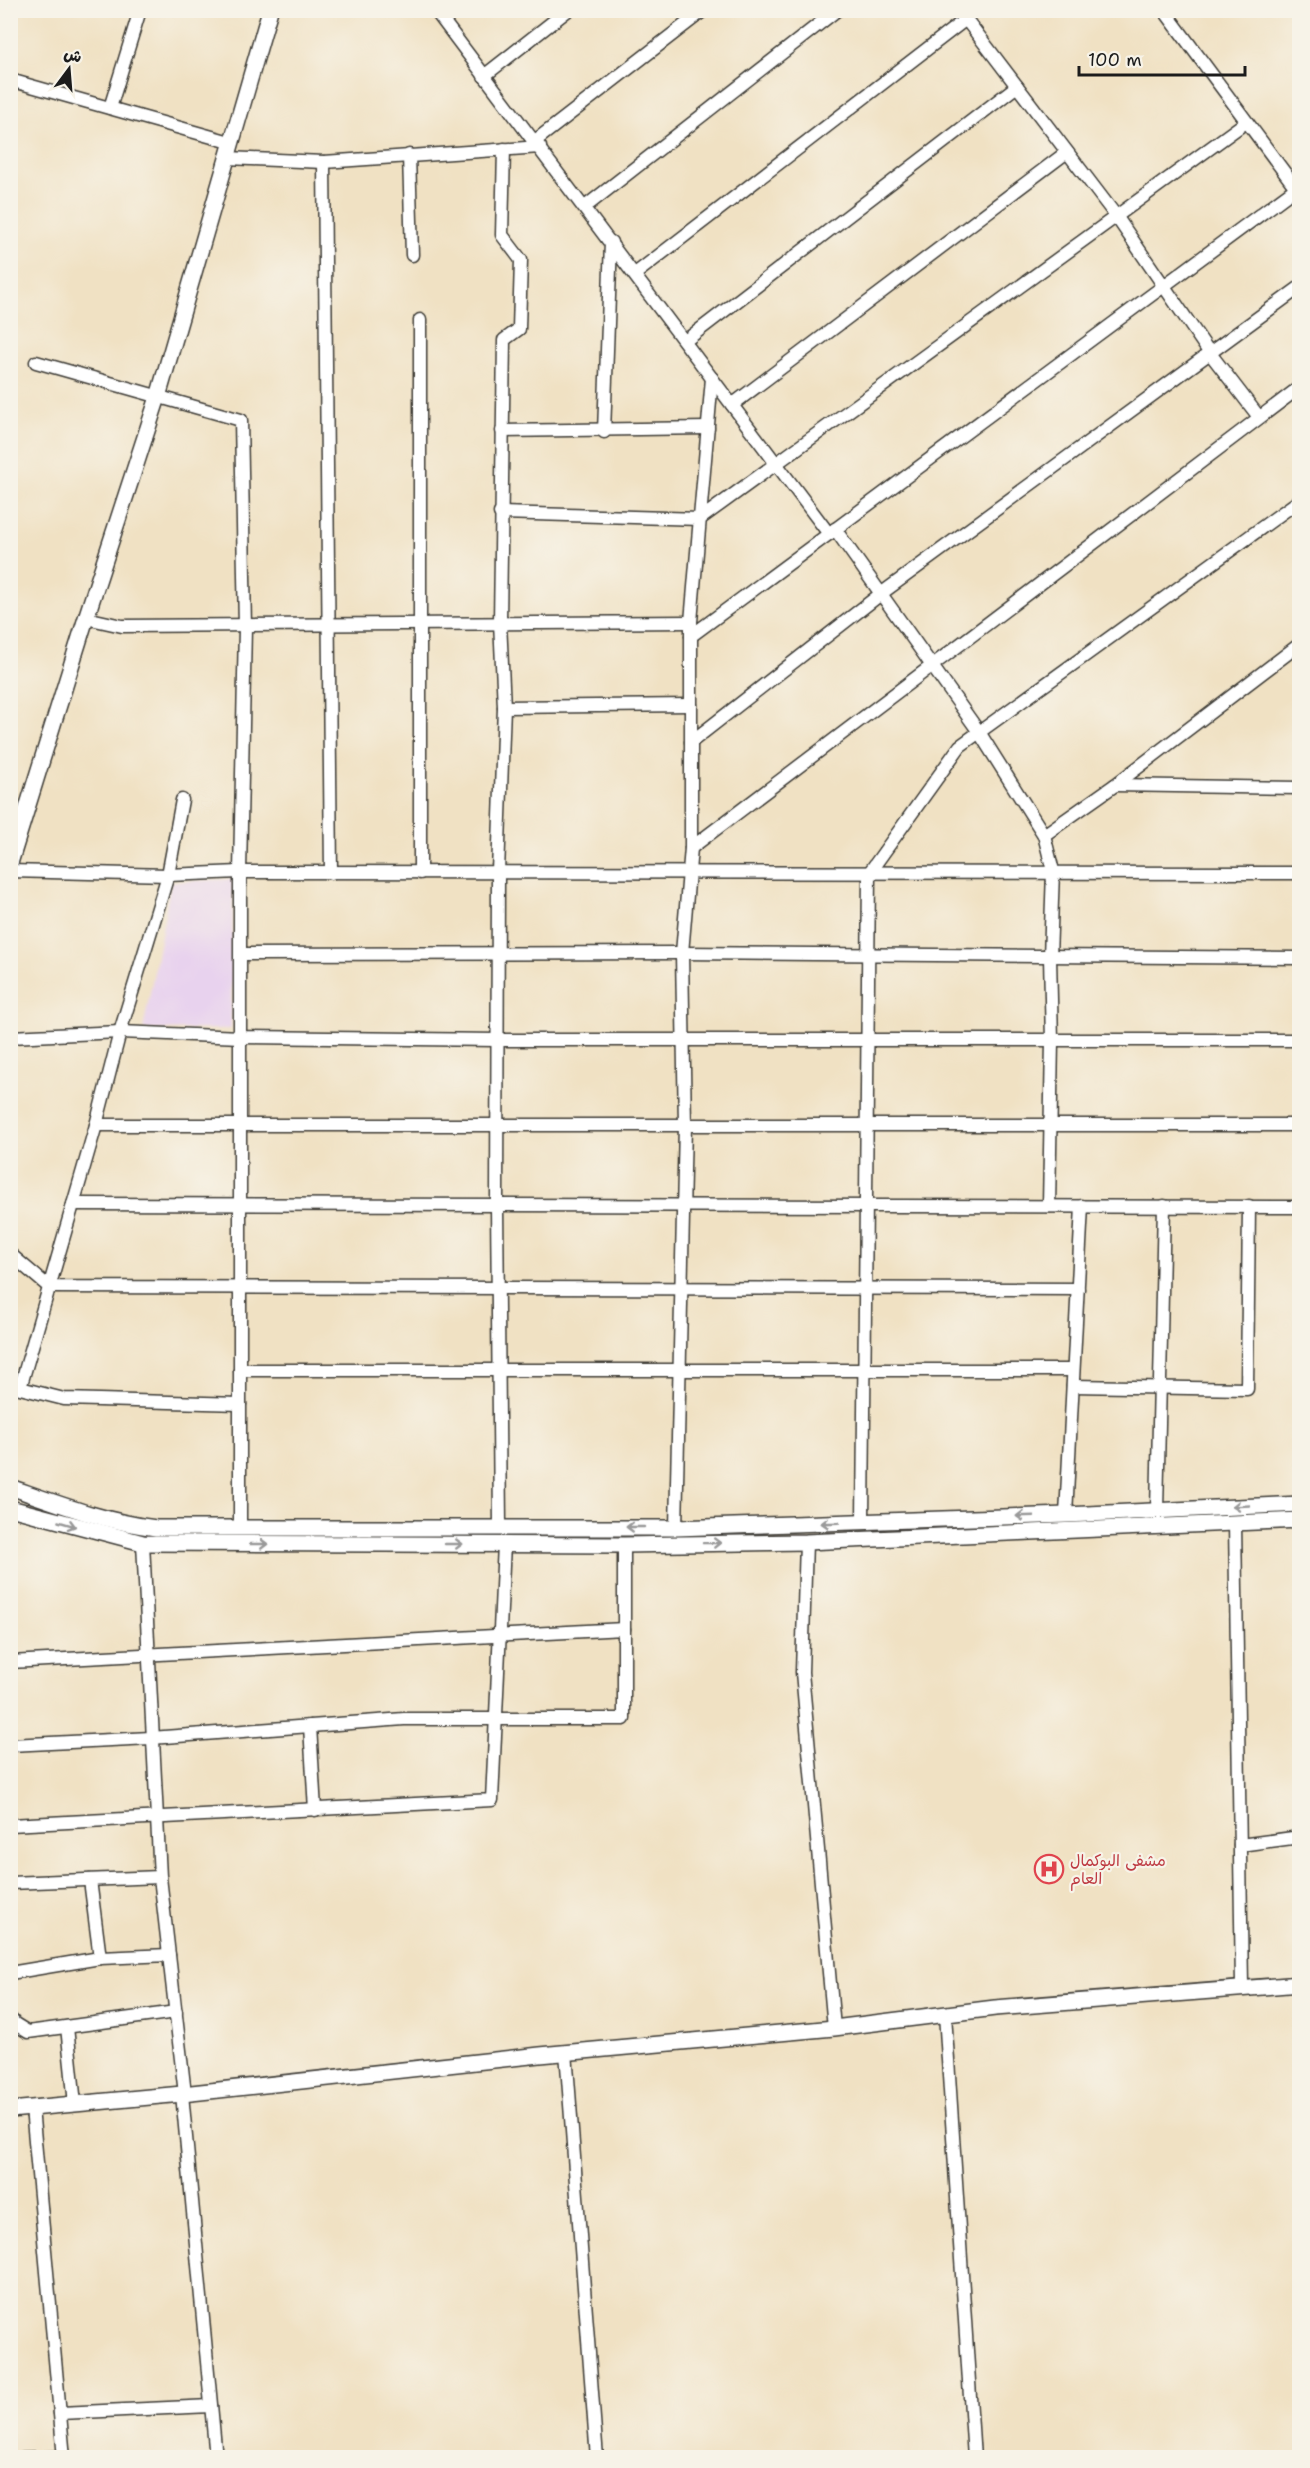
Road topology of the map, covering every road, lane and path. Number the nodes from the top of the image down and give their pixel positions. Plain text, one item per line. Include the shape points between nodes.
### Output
1 (140, 10) edge
2 (270, 10) edge
3 (435, 10) edge
4 (568, 10) edge
5 (704, 10) edge
6 (837, 10) edge
7 (1164, 10) edge
8 (962, 15) edge
9 (484, 76) junction
10 (10, 80) edge
11 (1017, 86) junction
12 (110, 108) junction
13 (1246, 122) junction
14 (230, 142) junction
15 (537, 144) junction
16 (504, 150) junction
17 (1067, 152) junction
18 (409, 155) junction
19 (226, 158) junction
20 (324, 162) junction
21 (1298, 190) edge
22 (585, 207) junction
23 (1116, 216) junction
24 (611, 242) junction
25 (412, 255) dead end
26 (635, 274) junction
27 (1162, 285) junction
28 (1299, 287) edge
29 (420, 320) dead end
30 (684, 341) junction
31 (1209, 352) junction
32 (36, 362) dead end
33 (712, 378) junction
34 (1299, 387) edge
35 (158, 397) junction
36 (732, 405) junction
37 (1258, 417) junction
38 (708, 428) junction
39 (502, 431) junction
40 (604, 432) junction
41 (776, 464) junction
42 (1299, 500) edge
43 (500, 513) junction
44 (700, 519) junction
45 (832, 532) junction
46 (882, 593) junction
47 (86, 618) junction
48 (500, 622) junction
49 (691, 622) junction
50 (420, 624) junction
51 (330, 626) junction
52 (245, 627) junction
53 (691, 636) junction
54 (1299, 644) edge
55 (932, 665) junction
56 (691, 705) junction
57 (504, 707) junction
58 (979, 732) junction
59 (691, 742) junction
60 (1115, 785) junction
61 (1299, 788) edge
62 (182, 800) dead end
63 (1044, 836) junction
64 (691, 848) junction
65 (10, 863) edge
66 (10, 871) edge
67 (240, 872) junction
68 (498, 872) junction
69 (1053, 872) junction
70 (331, 873) junction
71 (420, 873) junction
72 (690, 873) junction
73 (869, 873) junction
74 (1299, 873) edge
75 (168, 875) junction
76 (682, 953) junction
77 (242, 954) junction
78 (498, 955) junction
79 (868, 955) junction
80 (1050, 957) junction
81 (1299, 958) edge
82 (120, 1032) junction
83 (10, 1037) edge
84 (241, 1037) junction
85 (497, 1040) junction
86 (684, 1040) junction
87 (867, 1041) junction
88 (1052, 1041) junction
89 (1299, 1041) edge
90 (96, 1125) junction
91 (241, 1125) junction
92 (497, 1125) junction
93 (685, 1125) junction
94 (867, 1125) junction
95 (1051, 1125) junction
96 (1299, 1125) edge
97 (73, 1204) junction
98 (240, 1204) junction
99 (497, 1205) junction
100 (682, 1205) junction
101 (866, 1205) junction
102 (1050, 1206) junction
103 (1082, 1206) junction
104 (1164, 1206) junction
105 (1249, 1206) junction
106 (1299, 1207) edge
107 (10, 1254) edge
108 (49, 1287) junction
109 (240, 1287) junction
110 (497, 1288) junction
111 (681, 1288) junction
112 (865, 1289) junction
113 (1078, 1289) junction
114 (240, 1370) junction
115 (497, 1370) junction
116 (679, 1370) junction
117 (865, 1370) junction
118 (1073, 1370) junction
119 (1072, 1386) junction
120 (1158, 1388) junction
121 (240, 1404) junction
122 (10, 1487) edge
123 (1299, 1504) edge
124 (10, 1508) edge
125 (1157, 1510) junction
126 (1066, 1515) junction
127 (1299, 1520) edge
128 (864, 1521) junction
129 (1235, 1523) junction
130 (500, 1526) junction
131 (240, 1527) junction
132 (676, 1527) junction
133 (806, 1542) junction
134 (143, 1544) junction
135 (504, 1544) junction
136 (624, 1545) junction
137 (624, 1629) junction
138 (500, 1636) junction
139 (148, 1654) junction
140 (10, 1662) edge
141 (496, 1718) junction
142 (310, 1726) junction
143 (151, 1738) junction
144 (10, 1745) edge
145 (315, 1809) junction
146 (156, 1818) junction
147 (10, 1825) edge
148 (1299, 1837) edge
149 (1240, 1845) junction
150 (160, 1877) junction
151 (90, 1880) junction
152 (10, 1883) edge
153 (169, 1956) junction
154 (100, 1958) junction
155 (10, 1973) edge
156 (1299, 1983) edge
157 (1242, 1986) junction
158 (176, 2012) junction
159 (945, 2014) junction
160 (10, 2018) edge
161 (67, 2027) junction
162 (834, 2028) junction
163 (566, 2052) junction
164 (184, 2094) junction
165 (75, 2104) junction
166 (32, 2108) junction
167 (10, 2110) edge
168 (211, 2406) junction
169 (60, 2413) junction
170 (23, 2457) edge
171 (64, 2457) edge
172 (216, 2457) edge
173 (597, 2457) edge
174 (974, 2457) edge

1 - 12 street
2 - 14 street
3 - 9 street
4 - 9 street
5 - 15 street
6 - 22 street
7 - 13 street
8 - 11 street
8 - 26 street
9 - 15 street
10 - 12 street
11 - 17 street
11 - 30 street
12 - 14 street
13 - 21 street
13 - 23 street
14 - 19 street
15 - 16 street
15 - 22 street
16 - 18 street
16 - 39 street via 502,235 521,260 519,328 504,340
17 - 23 street
17 - 36 street
18 - 20 street
18 - 25 street
19 - 20 street
19 - 35 street
20 - 51 street
21 - 27 street
22 - 24 street
23 - 27 street
23 - 41 street
24 - 26 street
24 - 40 street
26 - 30 street
27 - 31 street
27 - 45 street
28 - 31 street
29 - 50 street
30 - 33 street
31 - 37 street
31 - 46 street
32 - 35 street
33 - 36 street
33 - 38 street
34 - 37 street
35 - 47 street
35 - 52 street via 241,420
36 - 41 street
37 - 55 street
38 - 40 street
38 - 44 street
39 - 40 street
39 - 43 street
41 - 44 street
41 - 45 street
42 - 58 street
43 - 44 street
43 - 48 street
44 - 49 street
45 - 46 street
45 - 53 street
46 - 55 street
46 - 59 street
47 - 52 street via 122,626
47 - 65 street
48 - 49 street
48 - 50 street
48 - 57 street
49 - 53 street
50 - 51 street
50 - 71 street
51 - 52 street
51 - 70 street
52 - 67 street
53 - 56 street
54 - 60 street
55 - 58 street
55 - 64 street
56 - 57 street
56 - 59 street
57 - 68 street
58 - 63 street
58 - 73 street via 960,746
59 - 64 street
60 - 61 street
60 - 63 street
62 - 75 street
63 - 69 street
64 - 72 street
66 - 75 street
67 - 70 street
67 - 75 street
67 - 77 street
68 - 71 street
68 - 72 street
68 - 78 street
69 - 73 street
69 - 74 street
69 - 80 street
70 - 71 street
72 - 73 street
72 - 76 street
73 - 79 street
75 - 82 street
76 - 78 street
76 - 79 street
76 - 86 street
77 - 78 street
77 - 84 street
78 - 85 street
79 - 80 street
79 - 87 street
80 - 81 street
80 - 88 street
82 - 83 street
82 - 84 street
82 - 90 street
84 - 85 street
84 - 91 street
85 - 86 street
85 - 92 street
86 - 87 street
86 - 93 street
87 - 88 street
87 - 94 street
88 - 89 street
88 - 95 street
90 - 91 street
90 - 97 street
91 - 92 street
91 - 98 street
92 - 93 street
92 - 99 street
93 - 94 street
93 - 100 street
94 - 95 street
94 - 101 street
95 - 96 street
95 - 102 street
97 - 98 street
97 - 108 street
98 - 99 street
98 - 109 street
99 - 100 street
99 - 110 street
100 - 101 street
100 - 111 street
101 - 102 street
101 - 112 street
102 - 103 street
103 - 104 street
103 - 113 street
104 - 105 street
104 - 120 street
105 - 106 street
105 - 120 street via 1247,1389
107 - 108 street
108 - 109 street
108 - 121 street via 20,1388 64,1399
109 - 110 street
109 - 114 street
110 - 111 street
110 - 115 street
111 - 112 street
111 - 116 street
112 - 113 street
112 - 117 street
113 - 118 street
114 - 115 street
114 - 121 street
115 - 116 street
115 - 130 street
116 - 117 street
116 - 132 street
117 - 118 street
117 - 128 street
118 - 119 street
119 - 120 street
119 - 126 street
120 - 125 street
121 - 131 street
122 - 131 street via 127,1524 156,1528
123 -> 125 street
124 -> 134 street
125 - 126 street
126 -> 128 street
127 - 129 street
128 -> 132 street
129 - 133 street
129 - 149 street
130 - 131 street
132 -> 130 street
136 -> 133 street
133 - 162 street via 802,1672
134 -> 135 street
134 - 139 street
135 - 136 street
135 - 138 street
136 - 137 street
137 - 138 street
137 - 141 street via 624,1719
138 - 139 street
138 - 141 street
139 - 140 street
139 - 143 street
141 - 142 street
141 - 145 street via 492,1800
142 - 143 street
142 - 145 street
143 - 144 street
143 - 146 street
145 - 146 street
146 - 147 street
146 - 150 street
148 - 149 street
149 - 157 street
150 - 151 street
150 - 153 street
151 - 152 street
151 - 154 street
153 - 154 street
153 - 158 street
154 - 155 street
156 - 157 street
157 - 159 street
158 - 161 street
158 - 164 street
159 - 162 street
159 - 174 street
160 - 161 street via 28,2032
161 - 165 street
162 - 163 street
163 - 164 street
163 - 173 street
164 - 165 street
164 - 168 street
165 - 166 street
166 - 167 street
166 - 169 street
168 - 169 street
168 - 172 street
169 - 171 street
170 - 171 street

